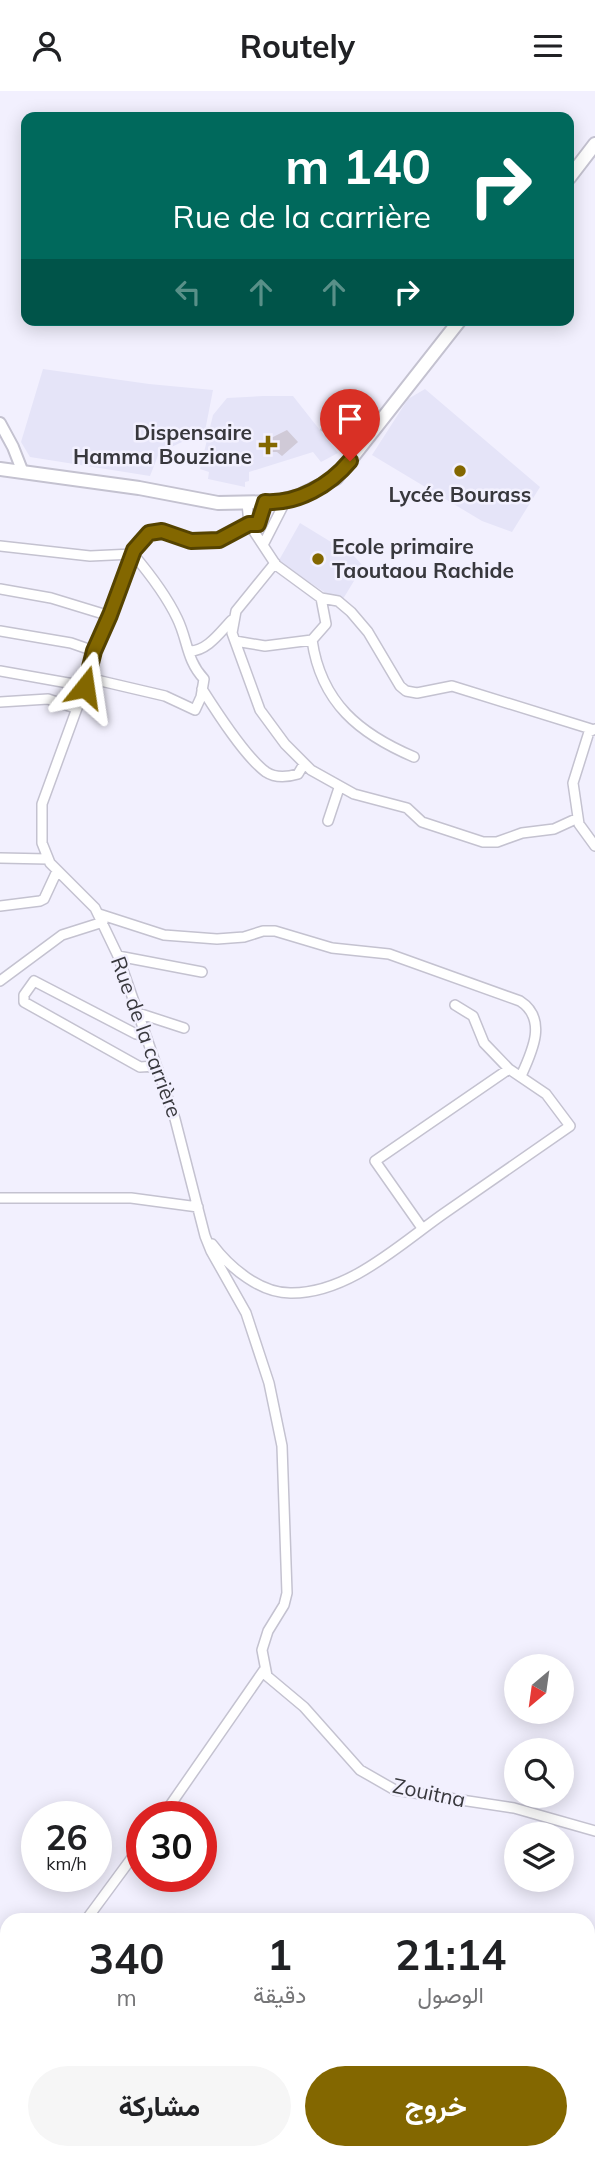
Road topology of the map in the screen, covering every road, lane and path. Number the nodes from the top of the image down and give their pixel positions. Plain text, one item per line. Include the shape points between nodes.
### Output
1 (595, 144) edge
2 (574, 171) edge
3 (455, 326) edge
4 (0, 423) edge
5 (0, 469) edge
6 (22, 470) junction
7 (286, 500) junction
8 (265, 502) junction
9 (247, 503) junction
10 (254, 527) junction
11 (263, 545) junction
12 (0, 546) edge
13 (132, 554) junction
14 (275, 563) junction
15 (0, 589) edge
16 (321, 598) junction
17 (110, 615) junction
18 (232, 620) junction
19 (0, 631) edge
20 (312, 640) junction
21 (235, 641) junction
22 (94, 651) junction
23 (189, 651) junction
24 (0, 671) edge
25 (86, 682) junction
26 (201, 687) junction
27 (0, 702) edge
28 (75, 708) junction
29 (593, 729) edge
30 (414, 757) dead end
31 (304, 764) junction
32 (339, 788) junction
33 (578, 818) junction
34 (328, 821) dead end
35 (595, 846) edge
36 (0, 859) edge
37 (48, 859) junction
38 (57, 870) junction
39 (0, 906) edge
40 (101, 918) junction
41 (118, 956) junction
42 (202, 972) dead end
43 (0, 981) edge
44 (455, 1005) dead end
45 (138, 1013) junction
46 (184, 1028) dead end
47 (145, 1035) junction
48 (156, 1066) junction
49 (509, 1069) junction
50 (522, 1076) junction
51 (0, 1198) edge
52 (198, 1207) junction
53 (422, 1229) junction
54 (205, 1234) junction
55 (264, 1670) junction
56 (173, 1801) edge
57 (595, 1831) edge
58 (126, 1866) edge
59 (91, 1913) edge

1 - 2 main road
3 - 7 main road via 337,478
4 - 6 street
5 - 6 main road
6 - 9 main road via 218,503
7 - 8 main road
7 - 11 street
8 - 9 main road
8 - 10 street
9 - 10 street
10 - 11 street
10 - 13 street, Rue de la carrière via 219,540 191,541 154,530
11 - 14 street
12 - 13 street via 90,557
13 - 17 street, Rue de la carrière
13 - 23 street via 177,619
14 - 16 street
14 - 18 street via 244,598
15 - 17 street
16 - 20 street via 326,624
16 - 29 street via 338,601 351,612 406,691 452,686
17 - 22 street, Rue de la carrière
18 - 21 street
18 - 23 street via 211,641
19 - 22 street
20 - 21 street via 279,646
20 - 30 street via 326,683 351,719 377,740
21 - 31 street via 260,710
22 - 25 street, Rue de la carrière
23 - 26 street via 191,663 204,678
24 - 25 street
25 - 26 street via 165,696 195,710
25 - 28 street, Rue de la carrière
26 - 31 street via 230,733 267,772 294,775
27 - 28 street via 48,699
28 - 37 street, Rue de la carrière via 42,804 42,843
29 - 33 street via 573,783
31 - 32 street
32 - 33 street via 407,808 422,822 483,842 554,829
32 - 34 street
33 - 35 street
36 - 37 street
37 - 38 street, Rue de la carrière
38 - 39 street via 44,899
38 - 40 street, Rue de la carrière via 82,892
40 - 41 street, Rue de la carrière
40 - 43 street via 62,935
40 - 50 street via 164,935 217,939 275,931 331,948 389,954 520,1001 529,1007 536,1025
41 - 42 street
41 - 45 street, Rue de la carrière
44 - 49 street via 474,1016 484,1043
45 - 46 street
45 - 47 street, Rue de la carrière
47 - 48 street, Rue de la carrière
47 - 48 street via 34,981 24,995 24,1002 140,1067
48 - 52 street, Rue de la carrière
49 - 50 street
49 - 53 street via 375,1161
50 - 53 street via 546,1094 570,1126
51 - 52 street via 131,1198
52 - 54 street, Rue de la carrière
53 - 54 street via 345,1280 291,1293 268,1288 236,1270
54 - 55 street, Rue de la carrière via 246,1313 269,1383 282,1446 287,1593 262,1650
55 - 56 street
55 - 57 street, Zouitna via 360,1770 386,1785 408,1793 514,1808
58 - 59 street

